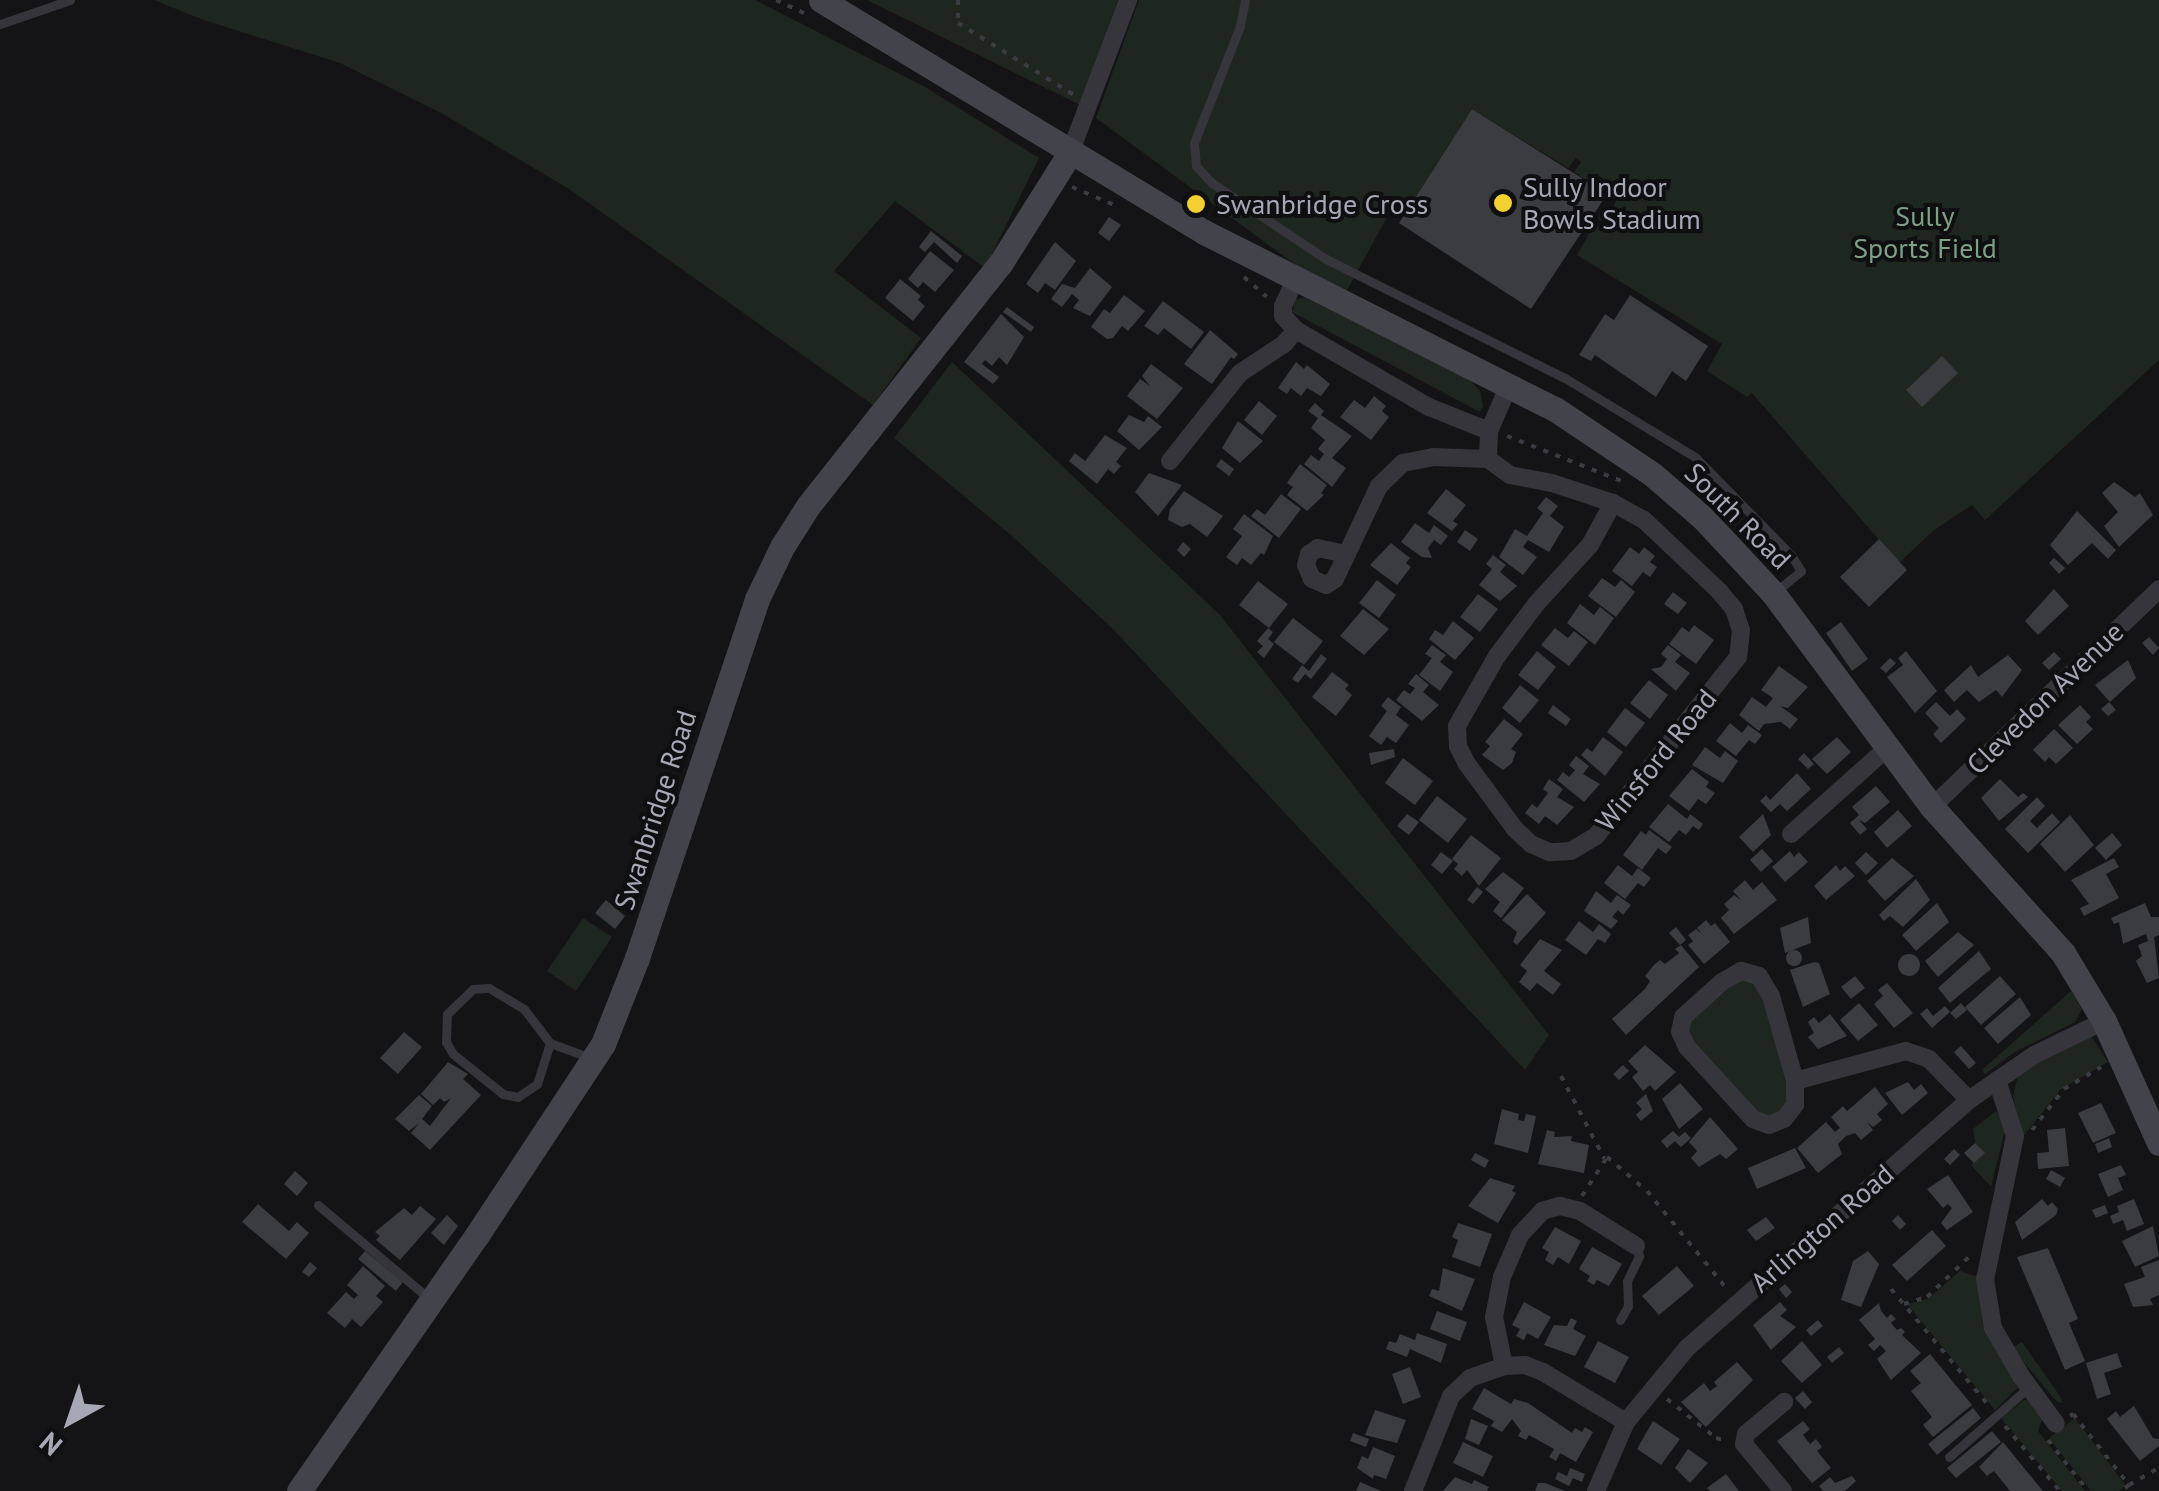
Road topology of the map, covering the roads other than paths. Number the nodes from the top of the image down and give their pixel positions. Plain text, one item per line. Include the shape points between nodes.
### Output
1 (70, 0) edge
2 (821, 0) edge
3 (1128, 0) edge
4 (1245, 0) edge
5 (0, 24) edge
6 (1070, 152) junction
7 (1294, 280) junction
8 (1296, 330) junction
9 (1508, 385) junction
10 (1489, 431) junction
11 (1488, 459) junction
12 (1170, 460) dead end
13 (1612, 503) junction
14 (1346, 554) dead end
15 (2159, 589) edge
16 (1773, 594) junction
17 (1886, 749) junction
18 (1932, 807) junction
19 (1791, 834) dead end
20 (2104, 1021) junction
21 (550, 1043) junction
22 (594, 1059) junction
23 (1996, 1080) junction
24 (1796, 1082) junction
25 (1969, 1100) junction
26 (2159, 1143) edge
27 (318, 1205) dead end
28 (1636, 1246) joint
29 (431, 1301) junction
30 (1620, 1320) dead end
31 (1504, 1366) junction
32 (2029, 1387) junction
33 (1784, 1402) dead end
34 (1626, 1422) junction
35 (2056, 1424) road end
36 (1949, 1457) dead end
37 (298, 1491) edge
38 (1413, 1491) edge
39 (1596, 1491) edge
40 (1783, 1491) edge

1 - 5 lane
2 - 6 main road, South Road
3 - 6 street
4 - 16 lane via 1194,144 1196,166 1256,214 1356,273 1581,386 1694,457 1791,554 1800,571
6 - 7 main road, South Road
6 - 22 main road, Swanbridge Road via 1000,264 782,547 757,599 637,958
7 - 8 street via 1282,306
7 - 9 main road, South Road
8 - 10 street via 1429,407
8 - 12 street via 1240,373
9 - 10 street
9 - 16 main road, South Road via 1652,474 1704,518
10 - 11 street
11 - 13 street, Winsford Road via 1510,475
11 - 14 street via 1403,463 1379,486
13 - 13 street, Winsford Road via 1669,539 1734,608 1741,630 1738,657 1596,836 1571,851 1549,852 1516,830 1467,764 1457,726 1497,656 1590,545
15 - 18 street, Clevedon Avenue
16 - 17 main road, South Road
17 - 18 main road, South Road
17 - 19 street
18 - 20 main road, South Road via 2063,953
20 - 23 street, Arlington Road
20 - 26 main road, South Road
21 - 21 lane via 524,1009 489,988 472,989 447,1014 446,1042 453,1054 503,1094 518,1097 538,1084
21 - 22 lane
22 - 29 main road, Swanbridge Road
23 - 25 street, Arlington Road
23 - 32 street via 2014,1136 1985,1279 1993,1328
24 - 24 street via 1796,1105 1784,1119 1753,1120 1687,1046 1680,1032 1683,1017 1722,982 1741,972 1759,976
24 - 25 street via 1906,1051 1929,1059
25 - 34 street, Arlington Road via 1737,1302
27 - 29 lane
28 - 30 lane
28 - 31 street via 1575,1208 1542,1211 1509,1257 1494,1317
29 - 37 main road, Swanbridge Road
31 - 34 street via 1543,1372
31 - 38 street via 1470,1378 1451,1396
32 - 35 street
32 - 36 lane
33 - 40 street via 1746,1434 1744,1444
34 - 39 street, Arlington Road

